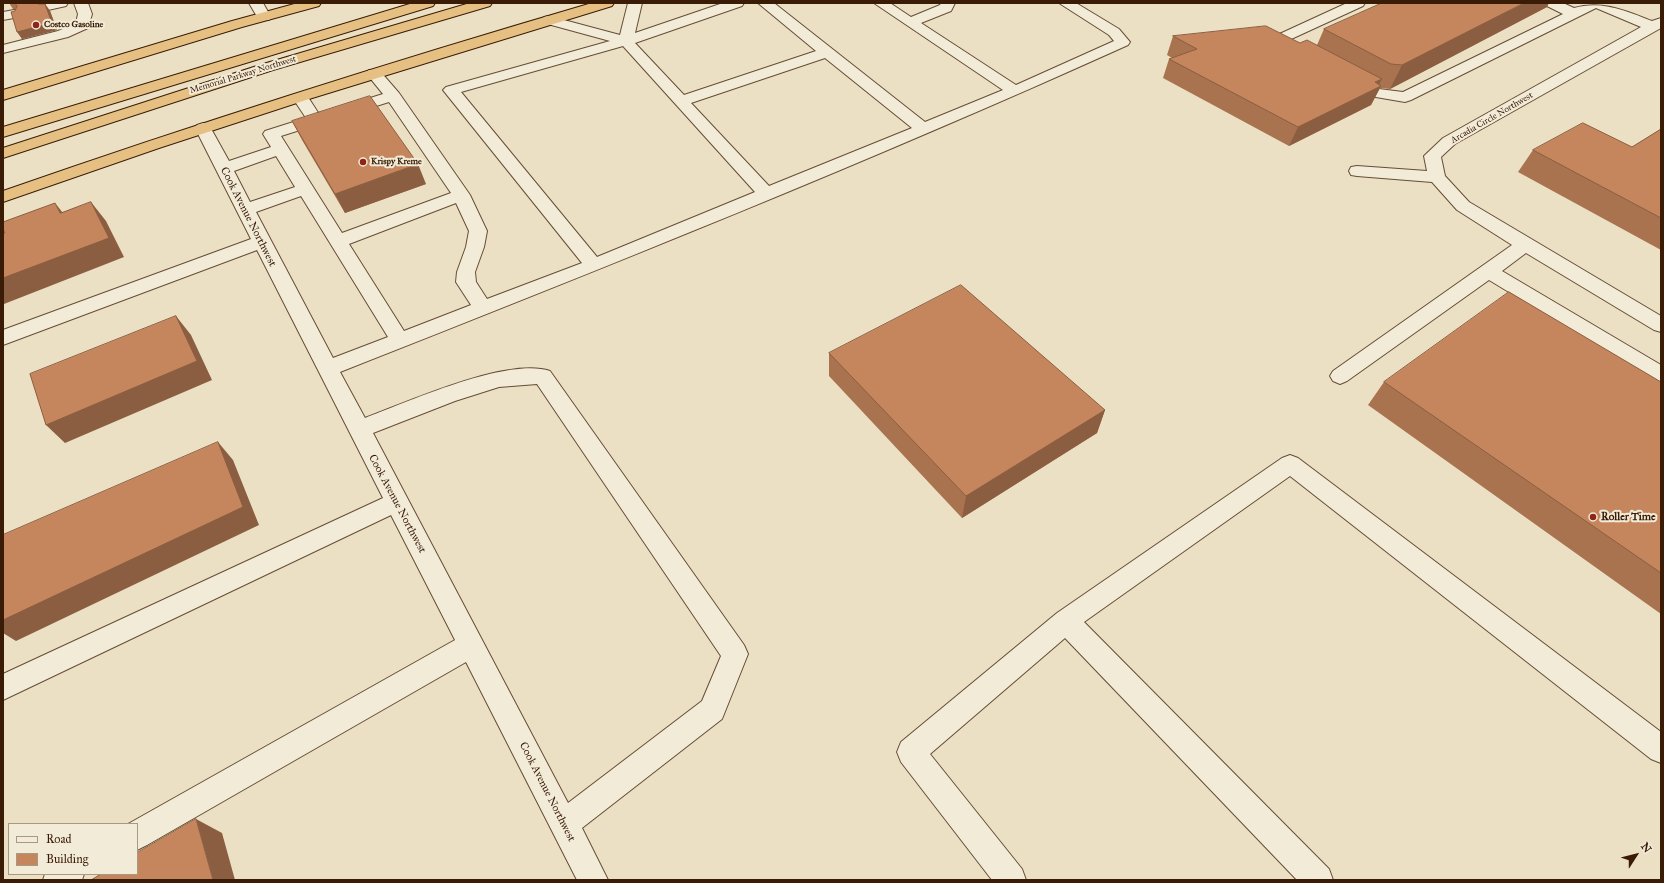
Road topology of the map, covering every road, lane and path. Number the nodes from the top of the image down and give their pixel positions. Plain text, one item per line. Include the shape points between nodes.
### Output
1 (256, 3) edge
2 (314, 3) edge
3 (428, 3) edge
4 (485, 3) edge
5 (607, 3) edge
6 (635, 3) edge
7 (737, 3) edge
8 (765, 3) edge
9 (881, 3) edge
10 (948, 3) edge
11 (1066, 3) edge
12 (1358, 3) edge
13 (1552, 3) edge
14 (1595, 3) edge
15 (83, 8) edge
16 (1575, 14) junction
17 (264, 17) junction
18 (66, 18) dead end
19 (549, 20) junction
20 (910, 22) junction
21 (1657, 24) edge
22 (626, 41) junction
23 (3, 49) edge
24 (827, 52) junction
25 (1306, 55) edge
26 (374, 73) junction
27 (1341, 74) edge
28 (1015, 91) junction
29 (3, 95) edge
30 (300, 98) junction
31 (396, 99) junction
32 (681, 101) junction
33 (314, 120) junction
34 (203, 128) junction
35 (924, 129) junction
36 (3, 132) edge
37 (280, 149) junction
38 (3, 153) edge
39 (223, 169) junction
40 (1357, 171) dead end
41 (1437, 177) junction
42 (305, 189) junction
43 (765, 193) junction
44 (456, 196) junction
45 (3, 197) edge
46 (244, 210) junction
47 (338, 240) junction
48 (261, 242) junction
49 (1525, 245) junction
50 (594, 265) junction
51 (1488, 271) junction
52 (483, 309) junction
53 (1661, 325) edge
54 (3, 338) edge
55 (400, 341) junction
56 (327, 369) junction
57 (1661, 375) edge
58 (1340, 376) dead end
59 (358, 430) junction
60 (396, 502) junction
61 (1066, 621) junction
62 (471, 645) junction
63 (3, 687) edge
64 (1661, 749) edge
65 (564, 824) junction
66 (138, 834) edge
67 (67, 875) edge
68 (58, 880) edge
69 (593, 880) edge
70 (1011, 880) edge
71 (1318, 880) edge

1 - 17 street
2 - 17 highway
3 - 36 highway, Memorial Parkway Northwest
4 - 38 highway, Memorial Parkway Northwest via 268,67
5 - 19 highway
6 - 22 street
7 - 22 street
8 - 24 street
9 - 20 street
10 - 20 street via 946,8
11 - 28 street via 1114,32 1123,42
12 - 25 street via 1278,40
13 - 16 street
14 - 16 street
14 - 21 street
15 - 18 street
15 - 23 street via 83,25 63,34
16 - 27 street via 1405,98 1375,93
17 - 29 highway
19 - 22 street
19 - 26 highway
20 - 28 street
21 - 41 street, Arcadia Circle Northwest via 1450,141 1432,156
22 - 32 street
22 - 50 street via 451,90
24 - 32 street
24 - 35 street
26 - 30 highway
26 - 31 street
28 - 35 street
30 - 33 street
30 - 34 highway
31 - 33 street
31 - 44 street via 391,111
32 - 43 street
33 - 37 street via 271,134
34 - 39 street, Cook Avenue Northwest
34 - 45 highway
35 - 43 street
37 - 39 street
37 - 42 street
39 - 46 street, Cook Avenue Northwest
40 - 41 street
41 - 49 street, Arcadia Circle Northwest via 1463,206
42 - 46 street
42 - 47 street
43 - 50 street
44 - 47 street
44 - 52 street via 478,231 466,272 466,282
46 - 48 street, Cook Avenue Northwest
47 - 55 street
48 - 54 street
48 - 56 street, Cook Avenue Northwest
49 - 51 street
49 - 53 street, Arcadia Circle Northwest
50 - 52 street
51 - 57 street
51 - 58 street
52 - 55 street
55 - 56 street
56 - 59 street, Cook Avenue Northwest
59 - 60 street, Cook Avenue Northwest
59 - 65 street via 499,378 543,376 735,654 712,710
60 - 62 street, Cook Avenue Northwest
60 - 63 street
61 - 64 street via 1290,464
61 - 70 street via 911,752
61 - 71 street
62 - 65 street, Cook Avenue Northwest
62 - 66 street
65 - 69 street, Cook Avenue Northwest
67 - 68 street

